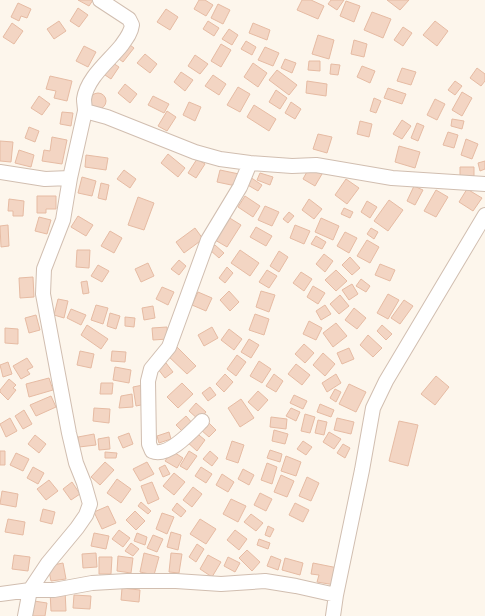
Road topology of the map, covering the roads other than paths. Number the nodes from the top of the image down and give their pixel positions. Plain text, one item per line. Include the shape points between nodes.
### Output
1 (100, 0) edge
2 (85, 111) junction
3 (250, 163) junction
4 (0, 172) edge
5 (70, 178) junction
6 (485, 184) edge
7 (485, 215) edge
8 (202, 421) dead end
9 (30, 590) junction
10 (0, 594) edge
11 (336, 595) junction
12 (25, 616) edge
13 (333, 616) edge

1 - 2 street via 129,19 132,30 88,88 84,98
2 - 3 street via 107,117 195,152
2 - 5 street
3 - 6 street via 316,165 392,178
3 - 8 street via 240,187 208,240 169,347 151,370 148,381 149,444 152,451 165,451 183,440
4 - 5 street via 45,179
5 - 9 street via 63,220 44,269 43,294 69,433 90,504 77,528
7 - 11 street via 386,381 373,408
9 - 10 street
9 - 11 street via 54,590 92,583 127,581 221,584 265,581
9 - 12 street
11 - 13 street

